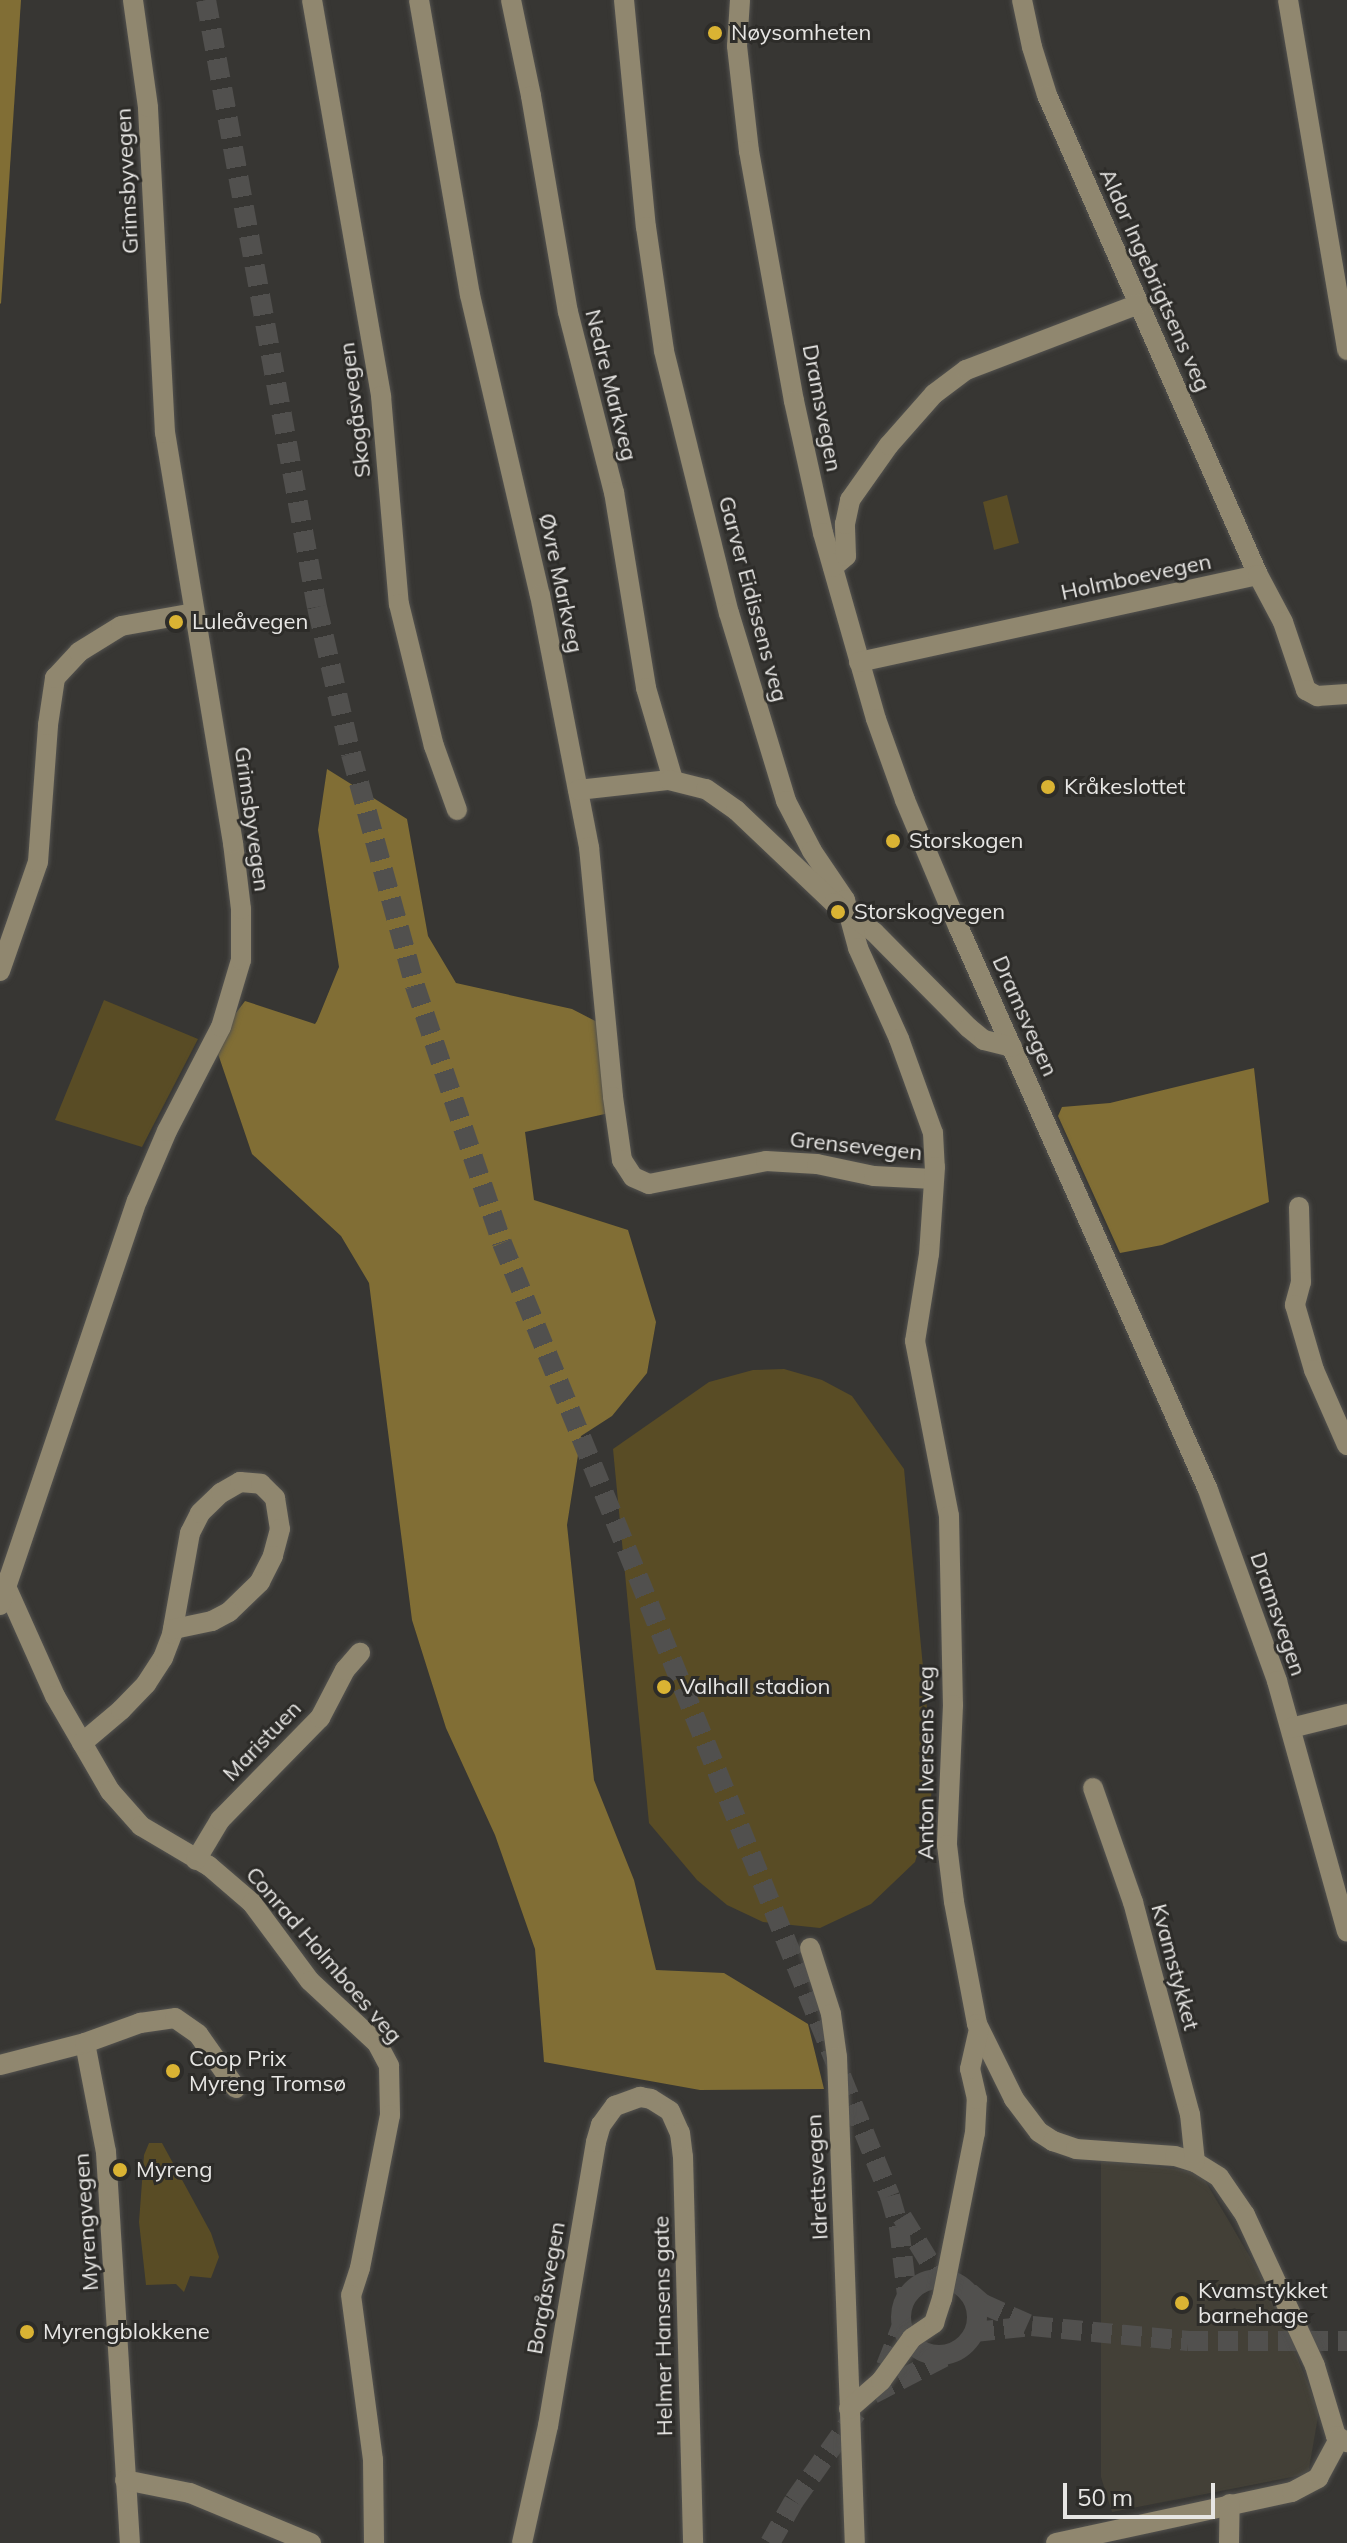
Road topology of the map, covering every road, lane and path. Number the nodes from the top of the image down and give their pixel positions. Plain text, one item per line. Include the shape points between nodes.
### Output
1 (133, 0) edge
2 (312, 0) edge
3 (419, 0) edge
4 (511, 0) edge
5 (624, 0) edge
6 (740, 0) edge
7 (1022, 0) edge
8 (1288, 0) edge
9 (1337, 237) edge
10 (1139, 304) junction
11 (1347, 350) edge
12 (833, 567) junction
13 (1258, 575) junction
14 (194, 613) junction
15 (859, 662) junction
16 (1347, 694) edge
17 (673, 780) junction
18 (578, 790) junction
19 (457, 810) dead end
20 (849, 914) junction
21 (0, 971) edge
22 (1012, 1047) junction
23 (633, 1177) joint
24 (934, 1179) junction
25 (1299, 1207) dead end
26 (1345, 1427) edge
27 (2, 1588) edge
28 (173, 1629) junction
29 (360, 1653) dead end
30 (1347, 1714) edge
31 (1291, 1728) junction
32 (82, 1743) junction
33 (1093, 1788) dead end
34 (196, 1860) junction
35 (1347, 1931) edge
36 (810, 1948) dead end
37 (979, 2029) junction
38 (85, 2043) junction
39 (0, 2065) edge
40 (236, 2088) dead end
41 (670, 2111) joint
42 (1195, 2162) junction
43 (849, 2409) junction
44 (1343, 2441) edge
45 (125, 2480) junction
46 (1230, 2504) junction
47 (130, 2543) edge
48 (311, 2543) edge
49 (374, 2543) edge
50 (522, 2543) edge
51 (693, 2543) edge
52 (855, 2543) edge
53 (1056, 2543) edge
54 (1229, 2543) edge

1 - 14 street, Grimsbyvegen via 148,107 165,433
2 - 19 street, Skogåsvegen via 381,396 399,604 434,746
3 - 18 street, Øvre Markveg via 470,295 540,595
4 - 17 street, Nedre Markveg via 568,312 614,492 646,688
5 - 20 street, Garver Eidissens veg via 650,260 675,400 774,768 800,831 838,886
6 - 12 street, Dramsvegen via 737,46 749,151 794,401
7 - 10 street, Aldor Ingebrigtsens veg via 1047,95
8 - 9 street
9 - 11 street
10 - 12 street via 966,370 934,394 850,500 846,556
10 - 13 street, Aldor Ingebrigtsens veg
12 - 15 street, Dramsvegen
13 - 15 street, Holmboevegen
13 - 16 street via 1283,622 1306,690 1317,696
14 - 21 street via 121,626 79,652 55,678 38,862
14 - 27 street, Grimsbyvegen via 236,867 241,960 221,1027 137,1201
15 - 22 street, Dramsvegen via 905,800
17 - 18 street
17 - 20 street via 706,789 736,810
18 - 23 street, Øvre Markveg via 594,875 620,1155
20 - 22 street via 874,932 969,1028 984,1040
20 - 24 street, Garver Eidissens veg via 858,948 929,1113
22 - 31 street, Dramsvegen via 1208,1490
23 - 24 street, Grensevegen via 658,1184 739,1165 783,1161 874,1176
24 - 37 street, Anton Iversens veg via 915,1341 949,1516 953,1705 947,1845
25 - 26 street via 1301,1282 1295,1305 1314,1370
27 - 32 street, Conrad Holmboes veg
28 - 28 street via 195,1521 231,1487 240,1482 261,1484 275,1498 280,1529 260,1582 229,1612
28 - 32 street via 146,1684
29 - 34 street, Maristuen via 320,1718 220,1820
30 - 31 street
31 - 35 street, Dramsvegen
32 - 34 street, Conrad Holmboes veg via 110,1791 141,1826
33 - 42 street, Kvamstykket via 1133,1902 1190,2114
34 - 49 street, Conrad Holmboes veg via 252,1903 310,1981 377,2043 389,2066 390,2115 351,2295 373,2460
36 - 43 street, Idrettsvegen via 831,2014 837,2057
37 - 42 street, Anton Iversens veg via 1014,2099 1039,2132 1053,2141 1076,2149
37 - 43 street via 970,2069 977,2099 974,2146 934,2323 912,2338 881,2381
38 - 39 street
38 - 40 street via 140,2023 175,2018 198,2034
38 - 45 street, Myrengvegen via 106,2152
41 - 50 street, Borgåsvegen via 651,2099 632,2098 615,2106 601,2125
41 - 51 street, Helmer Hansens gate via 683,2157
42 - 44 street, Anton Iversens veg via 1216,2174 1245,2215 1315,2366
43 - 52 street, Idrettsvegen
44 - 46 street via 1312,2483
45 - 47 street, Myrengvegen
45 - 48 street via 190,2493
46 - 53 street
46 - 54 street

